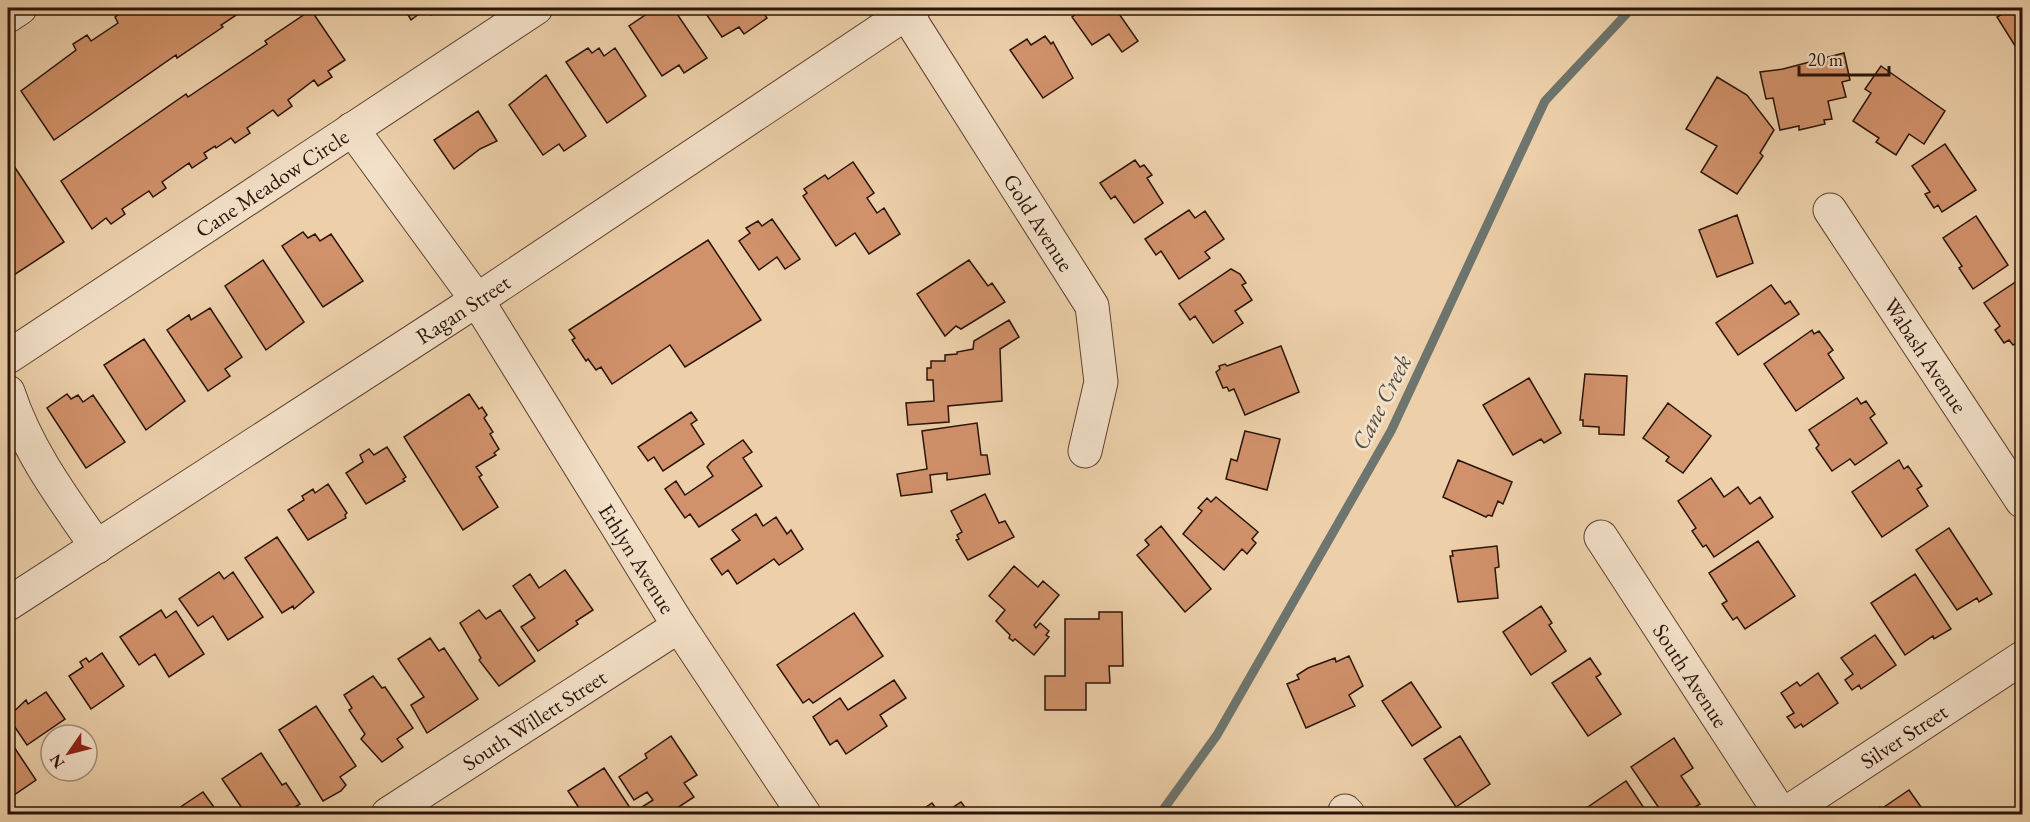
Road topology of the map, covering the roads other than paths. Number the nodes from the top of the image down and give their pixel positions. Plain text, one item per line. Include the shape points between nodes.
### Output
1 (20, 8) edge
2 (536, 8) edge
3 (910, 10) edge
4 (8, 16) edge
5 (352, 129) junction
6 (1830, 210) dead end
7 (477, 300) junction
8 (8, 357) edge
9 (8, 392) edge
10 (1085, 451) dead end
11 (2022, 501) edge
12 (1601, 537) dead end
13 (97, 547) junction
14 (8, 604) edge
15 (679, 626) junction
16 (2022, 658) edge
17 (388, 814) edge
18 (804, 814) edge
19 (1783, 814) edge

1 - 4 street
2 - 5 street, Cane Meadow Circle
3 - 7 street, Ragan Street
3 - 10 street, Gold Avenue via 1092,306 1101,382
5 - 7 street, Ethlyn Avenue
5 - 8 street, Cane Meadow Circle
6 - 11 street, Wabash Avenue
7 - 13 street, Ragan Street
7 - 15 street, Ethlyn Avenue
9 - 13 street via 16,418 39,463
12 - 19 street, South Avenue
13 - 14 street, Ragan Street
15 - 17 street, South Willett Street
15 - 18 street, Ethlyn Avenue
16 - 19 street, Silver Street

